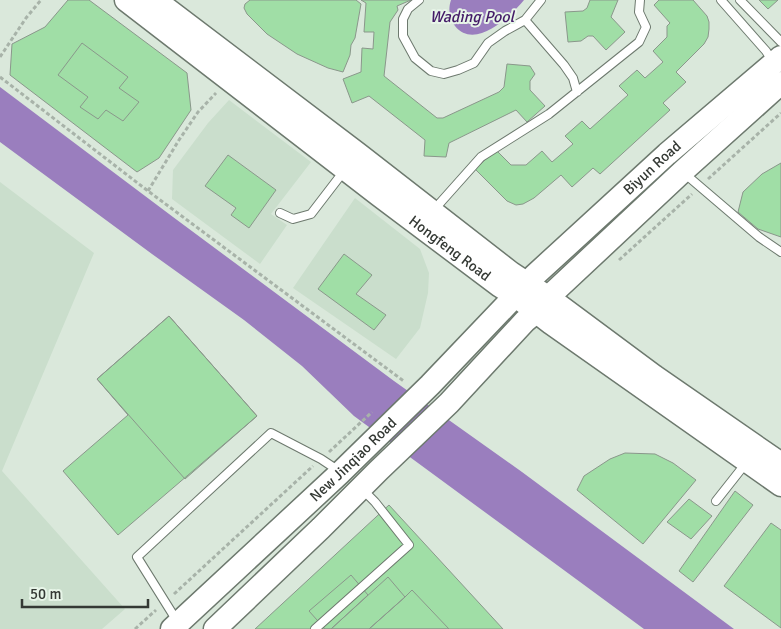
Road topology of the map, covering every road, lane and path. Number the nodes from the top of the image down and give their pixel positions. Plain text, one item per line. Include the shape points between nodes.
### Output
1 (41, 0) edge
2 (126, 0) edge
3 (155, 0) edge
4 (419, 0) edge
5 (541, 0) edge
6 (640, 0) edge
7 (721, 0) edge
8 (740, 0) edge
9 (525, 20) junction
10 (0, 57) edge
11 (779, 61) edge
12 (0, 77) edge
13 (577, 92) junction
14 (217, 93) dead end
15 (781, 112) edge
16 (352, 162) junction
17 (675, 163) junction
18 (700, 186) junction
19 (148, 191) junction
20 (440, 203) dead end
21 (280, 213) dead end
22 (781, 252) edge
23 (615, 264) dead end
24 (522, 290) junction
25 (543, 305) junction
26 (405, 382) dead end
27 (344, 438) dead end
28 (321, 459) junction
29 (747, 461) junction
30 (781, 464) edge
31 (340, 473) junction
32 (781, 485) edge
33 (362, 489) junction
34 (716, 501) dead end
35 (164, 602) junction
36 (178, 627) edge
37 (135, 629) edge
38 (215, 629) edge
39 (315, 629) edge

1 - 10 path
2 - 16 street, Hongfeng Road
3 - 16 street, Hongfeng Road
4 - 9 lane via 408,9 403,19 403,36 415,58 431,71 444,74 474,63 488,43
5 - 9 lane
6 - 13 lane via 639,12 646,27 639,42
7 - 11 lane
8 - 11 lane
9 - 13 lane via 573,78
11 - 17 street, Biyun Road
12 - 19 path
13 - 20 lane via 549,114 481,157
14 - 19 path via 198,112
15 - 18 path
16 - 21 lane via 311,214 293,219
16 - 24 street, Hongfeng Road via 500,286
17 - 18 lane
17 - 24 street, Biyun Road
17 - 25 street, Biyun Road
18 - 22 lane
18 - 23 path
19 - 26 path
24 - 25 street, Hongfeng Road
24 - 31 street, New Jinqiao Road
25 - 29 street, Hongfeng Road
25 - 30 street, Hongfeng Road via 654,376
25 - 33 street, New Jinqiao Road
27 - 28 path
28 - 31 lane
28 - 35 path
28 - 35 lane via 270,433 137,557
29 - 32 street, Hongfeng Road
29 - 34 lane
31 - 36 street, New Jinqiao Road
33 - 38 street, New Jinqiao Road
33 - 39 lane via 409,545
35 - 36 lane
35 - 37 path

